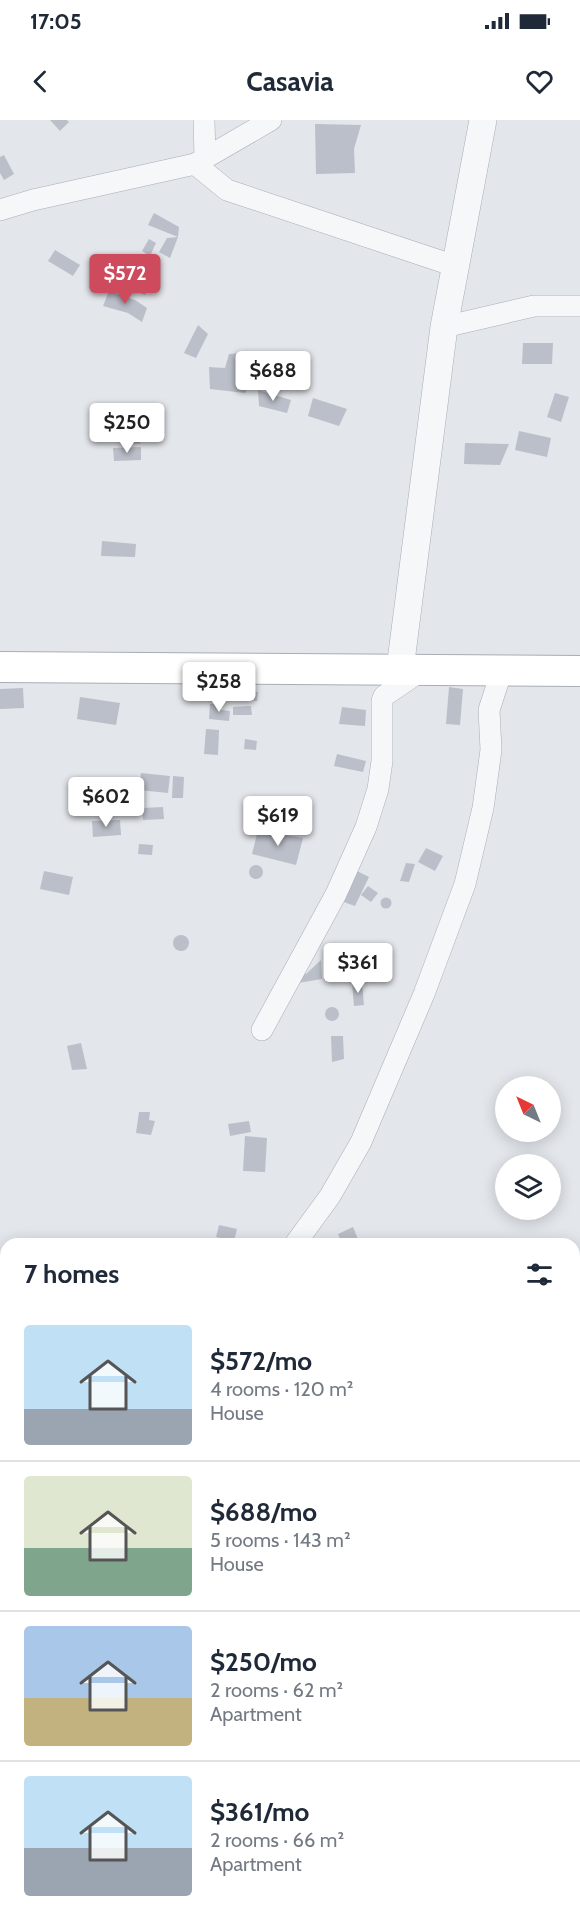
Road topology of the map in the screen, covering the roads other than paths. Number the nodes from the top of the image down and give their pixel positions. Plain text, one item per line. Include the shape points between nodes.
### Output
1 (204, 120) edge
2 (271, 120) edge
3 (483, 120) edge
4 (200, 161) junction
5 (0, 210) edge
6 (455, 266) junction
7 (580, 306) edge
8 (444, 327) junction
9 (0, 667) edge
10 (412, 669) junction
11 (502, 670) junction
12 (580, 671) edge
13 (262, 1030) dead end
14 (299, 1238) edge

1 - 4 street
2 - 4 street
3 - 6 street
4 - 5 street
4 - 6 street via 227,190
6 - 8 street
7 - 8 street via 526,308
8 - 10 street
9 - 10 main road
10 - 11 main road
10 - 13 street via 382,701 382,760 366,827 336,894
11 - 12 main road
11 - 14 street via 489,710 491,750 483,808 465,884 424,994 361,1142 330,1197

